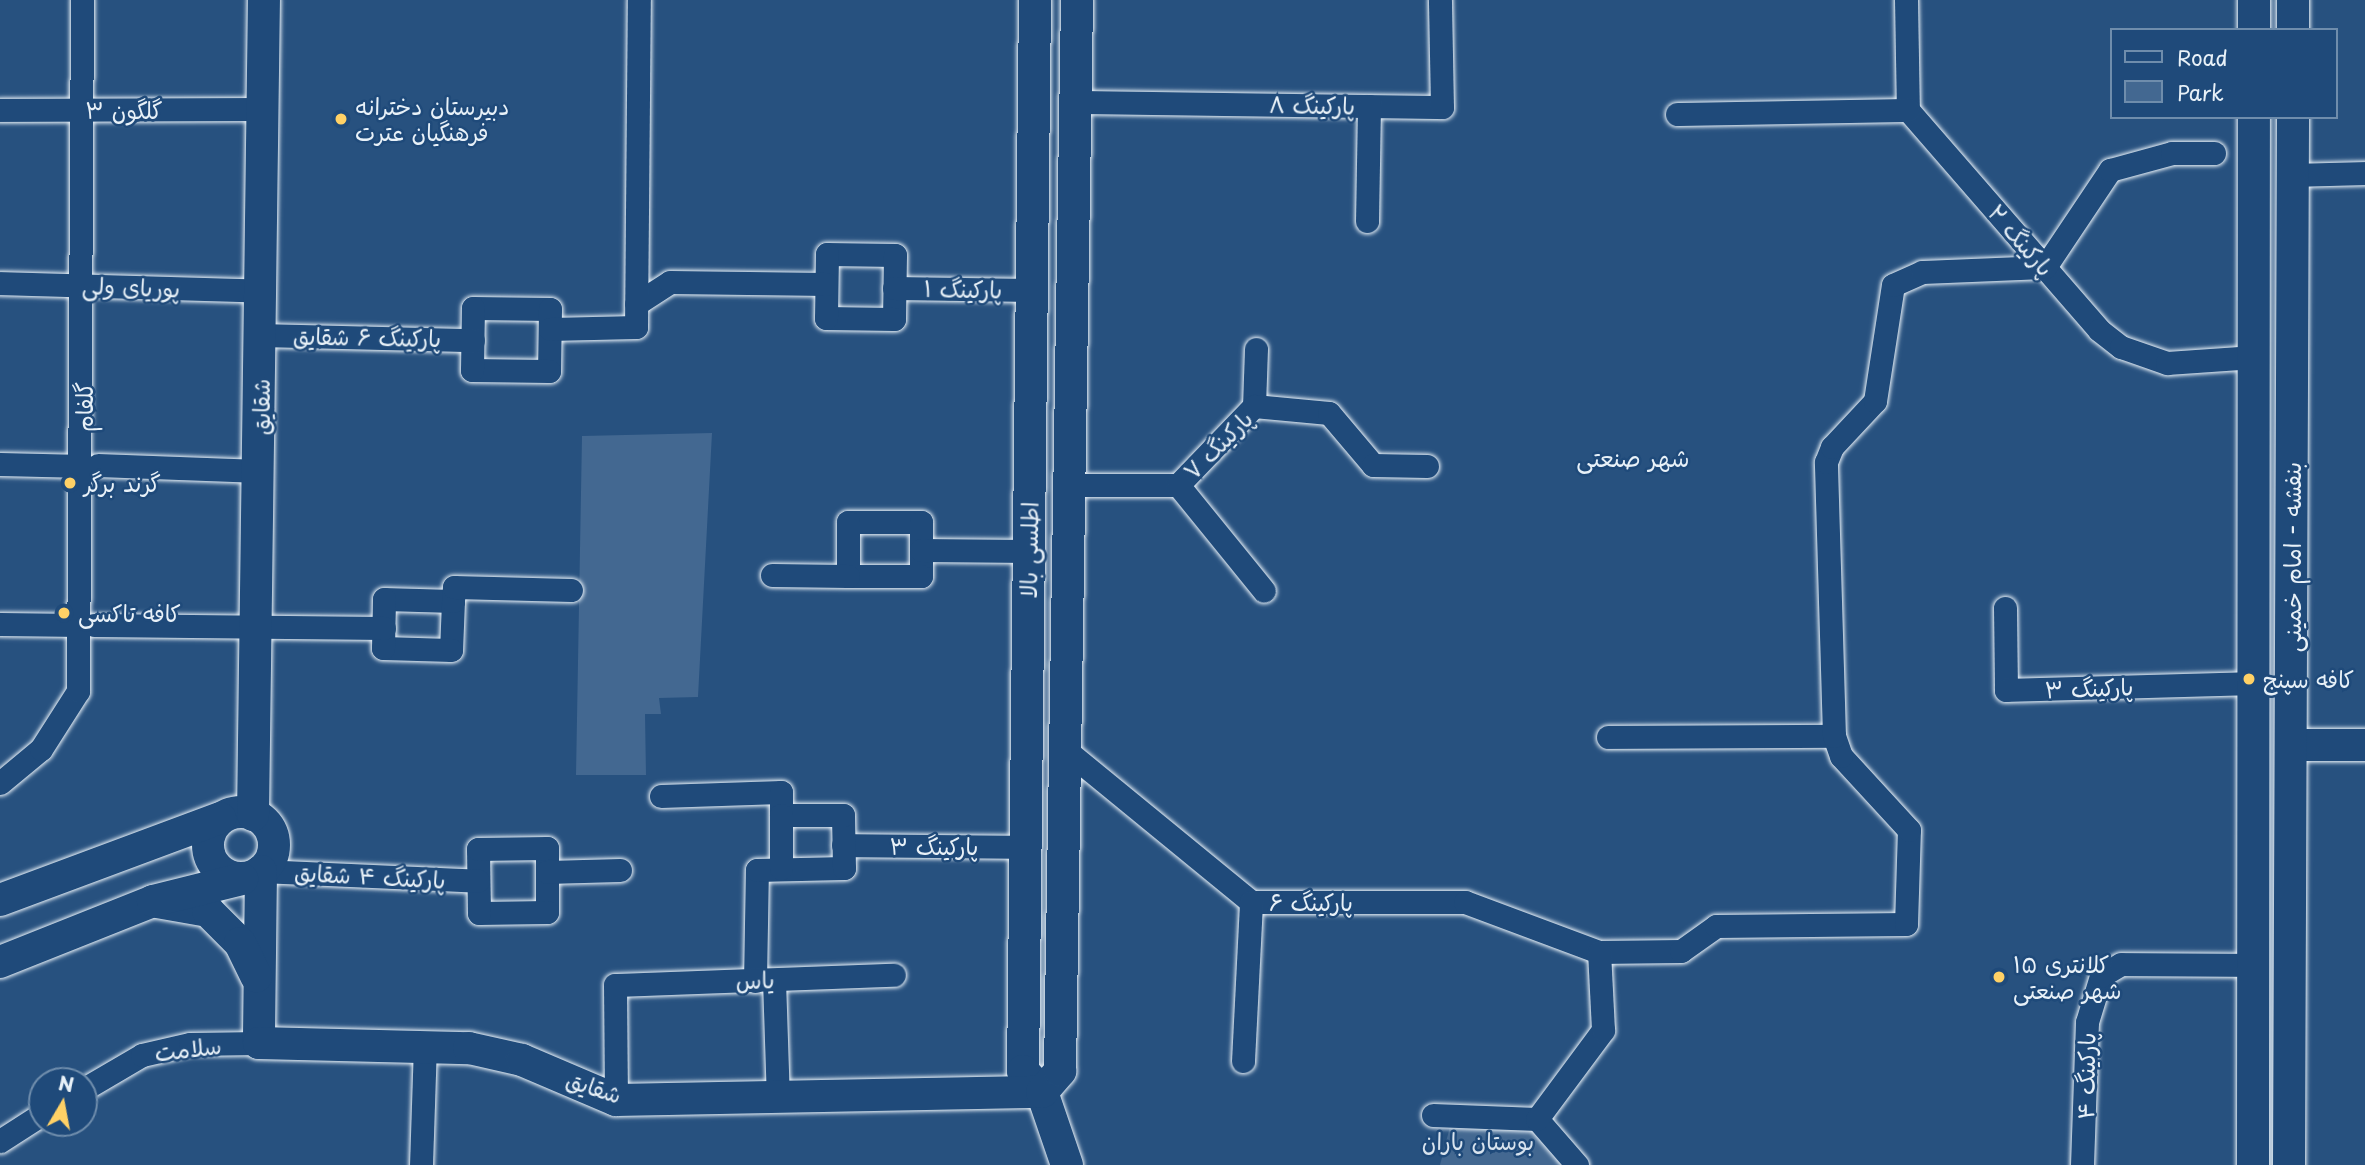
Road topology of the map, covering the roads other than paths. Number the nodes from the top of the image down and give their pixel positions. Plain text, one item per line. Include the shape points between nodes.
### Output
1 (82, 0) edge
2 (264, 0) edge
3 (639, 0) edge
4 (1035, 0) edge
5 (1077, 0) edge
6 (1440, 0) edge
7 (1906, 0) edge
8 (2254, 0) edge
9 (2293, 0) edge
10 (2254, 28) edge
11 (2293, 28) edge
12 (1075, 102) junction
13 (1369, 106) junction
14 (249, 109) dead end
15 (0, 110) edge
16 (83, 110) junction
17 (1908, 110) junction
18 (1677, 114) dead end
19 (2254, 119) edge
20 (2293, 119) edge
21 (2214, 153) dead end
22 (2365, 173) edge
23 (2293, 175) junction
24 (1367, 221) dead end
25 (2045, 267) junction
26 (0, 283) edge
27 (827, 284) junction
28 (83, 285) junction
29 (894, 288) junction
30 (1032, 290) junction
31 (262, 291) junction
32 (636, 304) junction
33 (550, 330) junction
34 (261, 335) junction
35 (472, 340) junction
36 (1256, 349) dead end
37 (2254, 357) junction
38 (1254, 406) junction
39 (0, 464) edge
40 (91, 466) junction
41 (1427, 466) dead end
42 (260, 471) junction
43 (1068, 485) junction
44 (1178, 485) junction
45 (922, 550) junction
46 (1029, 551) junction
47 (772, 575) dead end
48 (848, 576) junction
49 (571, 590) dead end
50 (1264, 591) dead end
51 (453, 601) junction
52 (2005, 608) dead end
53 (0, 624) edge
54 (87, 625) junction
55 (384, 628) junction
56 (259, 629) junction
57 (2253, 683) junction
58 (1834, 736) junction
59 (1608, 737) dead end
60 (2292, 745) junction
61 (2365, 745) edge
62 (1028, 751) junction
63 (1068, 752) junction
64 (0, 783) edge
65 (661, 796) dead end
66 (253, 815) junction
67 (781, 815) junction
68 (220, 818) junction
69 (843, 845) junction
70 (1025, 846) junction
71 (781, 868) junction
72 (620, 870) dead end
73 (547, 872) junction
74 (252, 875) junction
75 (478, 881) junction
76 (0, 900) edge
77 (153, 901) junction
78 (1251, 902) junction
79 (1599, 953) junction
80 (0, 962) edge
81 (2253, 965) junction
82 (894, 975) dead end
83 (257, 977) junction
84 (765, 980) junction
85 (259, 1043) junction
86 (425, 1047) junction
87 (1243, 1061) dead end
88 (98, 1081) edge
89 (1042, 1092) junction
90 (616, 1100) junction
91 (778, 1100) junction
92 (1433, 1115) dead end
93 (1537, 1119) junction
94 (28, 1123) edge
95 (0, 1141) edge
96 (421, 1165) edge
97 (1067, 1165) edge
98 (1577, 1165) edge
99 (2082, 1165) edge
100 (2253, 1165) edge
101 (2289, 1165) edge

1 - 16 street, گلفام
2 - 31 street, شقایق
3 - 32 street
4 - 30 street, اطلسی بالا
5 - 12 street, اطلسی بالا
6 - 13 street, پارکینگ ۸ via 1443,107
7 - 17 street
8 - 10 street
9 - 11 street
12 - 13 street, پارکینگ ۸
12 - 43 street, اطلسی بالا
13 - 24 street
14 - 16 street, گلگون ۳
15 - 16 street, گلگون ۳
16 - 28 street, گلفام
17 - 18 street
17 - 25 street, پارکینگ ۲
19 - 37 street, بنفشه - امام خمینی
20 - 23 street, بنفشه - امام خمینی
21 - 25 street via 2172,153 2110,170
22 - 23 street
23 - 60 street, بنفشه - امام خمینی
25 - 37 street, پارکینگ ۲ via 2099,330 2142,357 2167,363
25 - 58 street via 1922,272 1893,285 1875,401 1832,447 1826,462
26 - 28 street, پوریای ولی
27 - 29 street via 827,254 895,255
27 - 29 street via 826,318 894,319
27 - 32 street via 670,282
28 - 31 street, پوریای ولی
28 - 40 street, گلفام
29 - 30 street, پارکینگ ۱
30 - 46 street, اطلسی بالا
31 - 34 street, شقایق
32 - 33 street via 636,327
33 - 35 street via 550,309 473,308
33 - 35 street via 549,371 472,370
34 - 35 street, پارکینگ ۶ شقایق
34 - 42 street, شقایق
36 - 38 street
37 - 57 street, بنفشه - امام خمینی
38 - 41 street, پارکینگ ۷ via 1329,413 1373,465
38 - 44 street, پارکینگ ۷
39 - 40 street
40 - 42 street
40 - 54 street, گلفام
42 - 56 street, شقایق
43 - 44 street, پارکینگ ۷
43 - 63 street, اطلسی بالا
44 - 50 street
45 - 46 street
45 - 48 street via 921,576
45 - 48 street via 921,522 848,522
46 - 62 street, اطلسی بالا
47 - 48 street
49 - 51 street via 454,587
51 - 55 street via 384,599
51 - 55 street via 451,650 383,648
52 - 57 street, پارکینگ ۳ via 2007,690
53 - 54 street
54 - 56 street
54 - 64 street, گلفام via 78,691 41,749
55 - 56 street
56 - 66 street, شقایق
57 - 81 street, بنفشه - امام خمینی
58 - 59 street
58 - 79 street via 1841,756 1909,830 1906,924 1716,926 1681,951
60 - 61 street
60 - 101 street, بنفشه - امام خمینی
62 - 63 street
62 - 70 street, اطلسی بالا
63 - 78 street, پارکینگ ۶
63 - 89 street, اطلسی بالا via 1059,1071
65 - 67 street via 781,792
66 - 68 street
66 - 74 street via 274,841
67 - 69 street via 843,814
67 - 71 street
68 - 74 street via 209,836 210,857 223,873
68 - 76 street
69 - 70 street, پارکینگ ۳
69 - 71 street via 844,868
70 - 89 street, اطلسی بالا via 1023,1071
71 - 84 street via 757,870
72 - 73 street
73 - 75 street via 547,848 478,849
73 - 75 street via 547,912 479,913
74 - 75 street, پارکینگ ۴ شقایق
74 - 77 street
74 - 83 street
77 - 80 street
77 - 83 street via 208,911 240,943
78 - 79 street, پارکینگ ۶ via 1465,902
78 - 87 street
79 - 93 street via 1603,1030
81 - 99 street, پارکینگ ۴ via 2121,964 2101,976 2087,1022
81 - 100 street, بنفشه - امام خمینی
82 - 84 street, یاس
83 - 85 street
84 - 90 street, یاس via 615,985
84 - 91 street
85 - 86 street, شقایق
85 - 88 street, سلامت via 190,1044 142,1055
86 - 90 street, شقایق via 522,1060
86 - 96 street
89 - 91 street, شقایق
89 - 97 street, اطلسی بالا
90 - 91 street, شقایق
92 - 93 street
93 - 98 street
94 - 95 street

